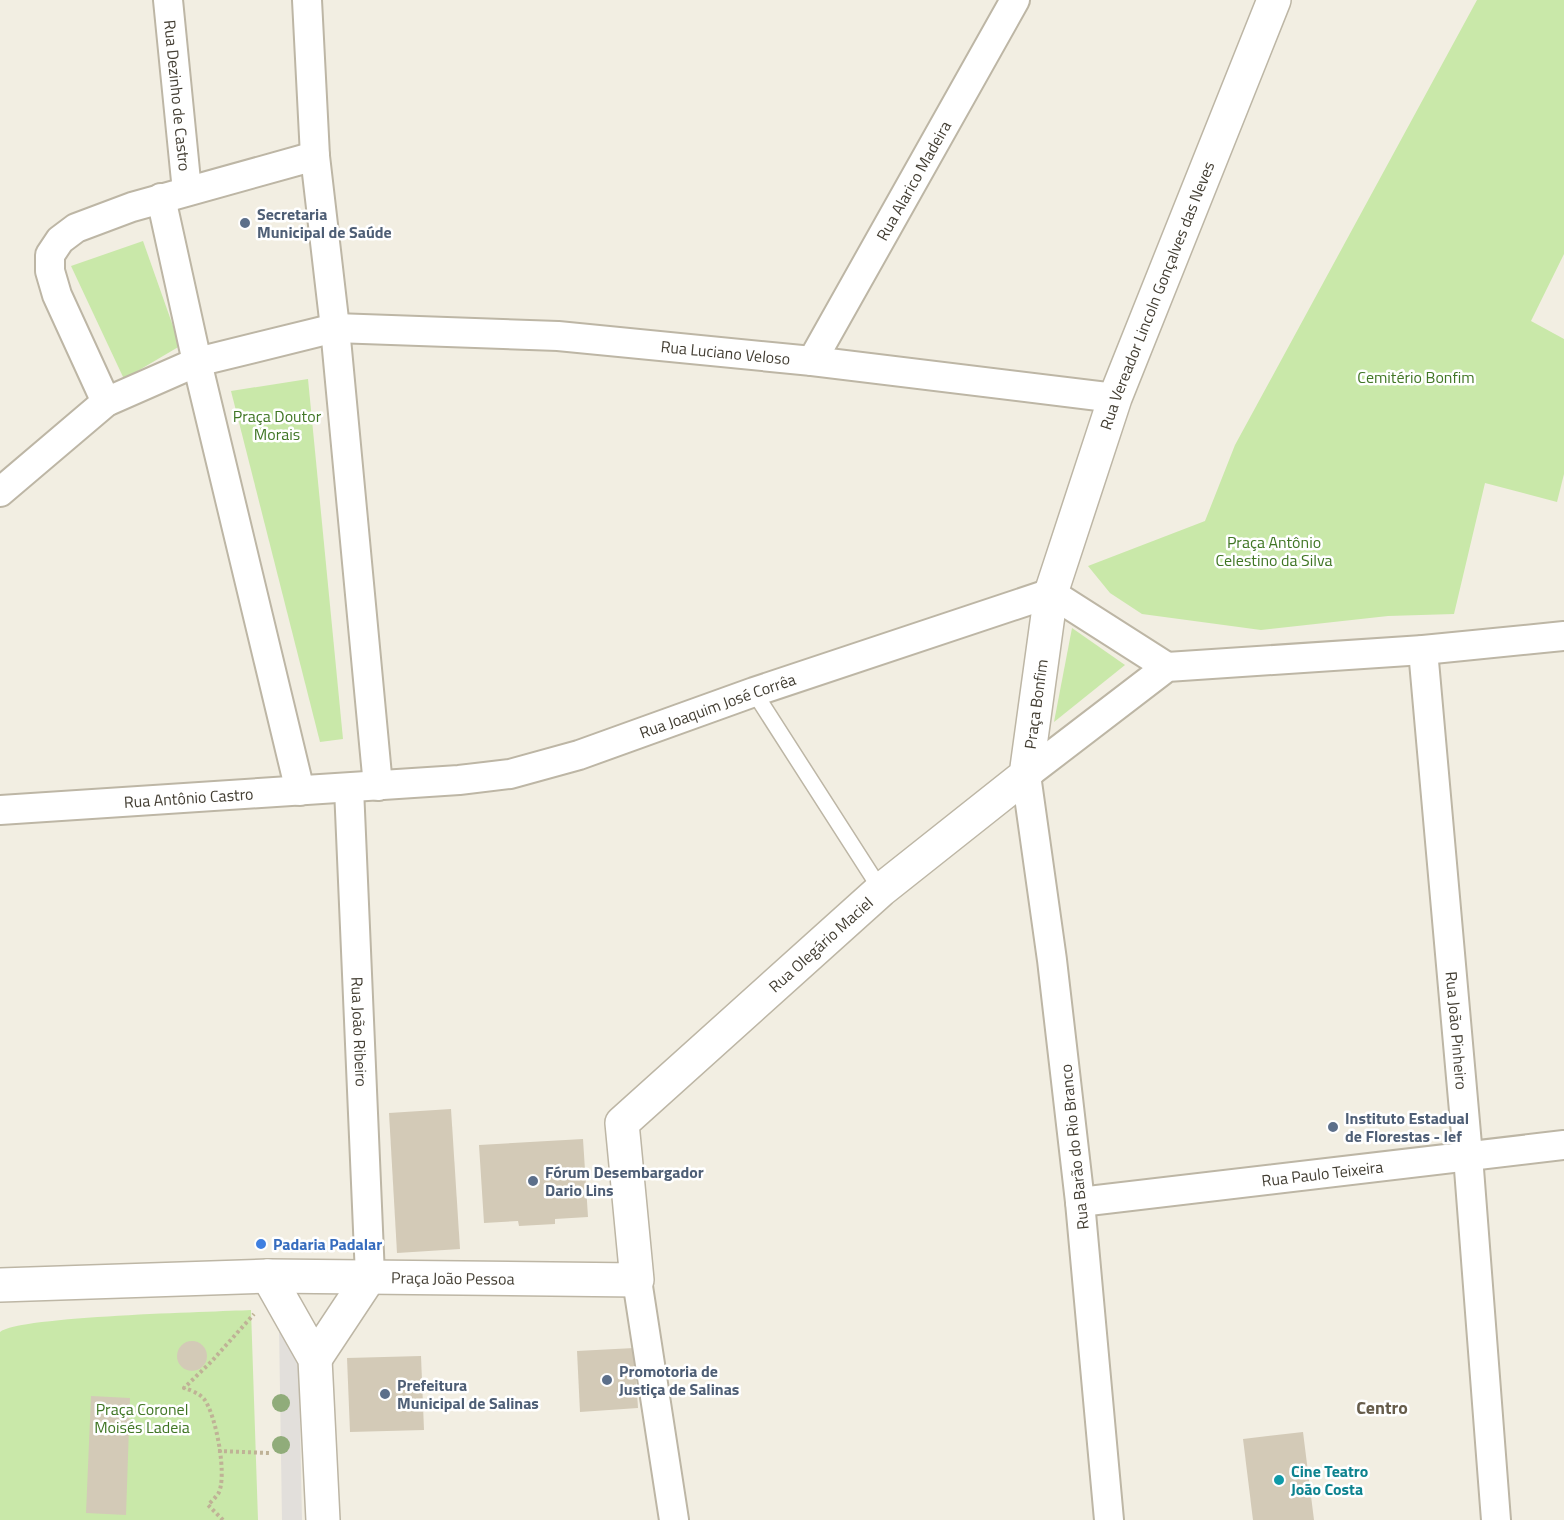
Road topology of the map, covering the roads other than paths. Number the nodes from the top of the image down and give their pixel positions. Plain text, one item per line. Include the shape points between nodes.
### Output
1 (168, 0) edge
2 (307, 0) edge
3 (1015, 0) edge
4 (1274, 0) edge
5 (315, 156) junction
6 (174, 194) junction
7 (335, 328) junction
8 (812, 361) junction
9 (197, 362) junction
10 (1115, 398) junction
11 (106, 402) junction
12 (0, 492) edge
13 (1051, 593) junction
14 (1564, 636) edge
15 (1423, 650) junction
16 (1167, 667) junction
17 (754, 692) junction
18 (1026, 775) junction
19 (378, 786) junction
20 (349, 788) junction
21 (300, 791) junction
22 (0, 810) edge
23 (881, 890) junction
24 (1564, 1145) edge
25 (1468, 1156) junction
26 (1080, 1202) junction
27 (268, 1276) junction
28 (370, 1276) junction
29 (637, 1280) junction
30 (2, 1286) edge
31 (315, 1359) junction
32 (323, 1520) edge
33 (674, 1520) edge
34 (1109, 1520) edge
35 (1496, 1520) edge

1 - 6 street, Rua Dezinho de Castro
2 - 5 street
3 - 8 street, Rua Alarico Madeira
4 - 10 street, Rua Vereador Lincoln Gonçalves das Neves
5 - 6 street
5 - 7 street
6 - 9 street
6 - 11 street via 76,228 60,240 50,255 57,295
7 - 8 street, Rua Luciano Veloso via 558,336
7 - 9 street
7 - 19 street
8 - 10 street, Rua Luciano Veloso
9 - 11 street
9 - 21 street
10 - 13 street, Rua Vereador Lincoln Gonçalves das Neves
11 - 12 street
13 - 16 street
13 - 17 street, Rua Joaquim José Corrêa
13 - 18 street, Praça Bonfim
14 - 15 street
15 - 16 street
15 - 25 street, Rua João Pinheiro
16 - 18 street, Praça Bonfim
17 - 19 street, Rua Joaquim José Corrêa via 579,755 510,774
17 - 23 lane
18 - 23 street, Rua Olegário Maciel
18 - 26 street, Rua Barão do Rio Branco
19 - 20 street, Rua Antônio Castro
20 - 21 street, Rua Antônio Castro
20 - 28 street, Rua João Ribeiro
21 - 22 street, Rua Antônio Castro
23 - 29 street, Rua Olegário Maciel via 622,1123
24 - 25 street, Rua Paulo Teixeira
25 - 26 street, Rua Paulo Teixeira
25 - 35 street, Rua João Pinheiro
26 - 34 street, Rua Barão do Rio Branco
27 - 28 street, Praça João Pessoa
27 - 30 street
27 - 31 street
28 - 29 street, Praça João Pessoa
28 - 31 street
29 - 33 street
31 - 32 street

